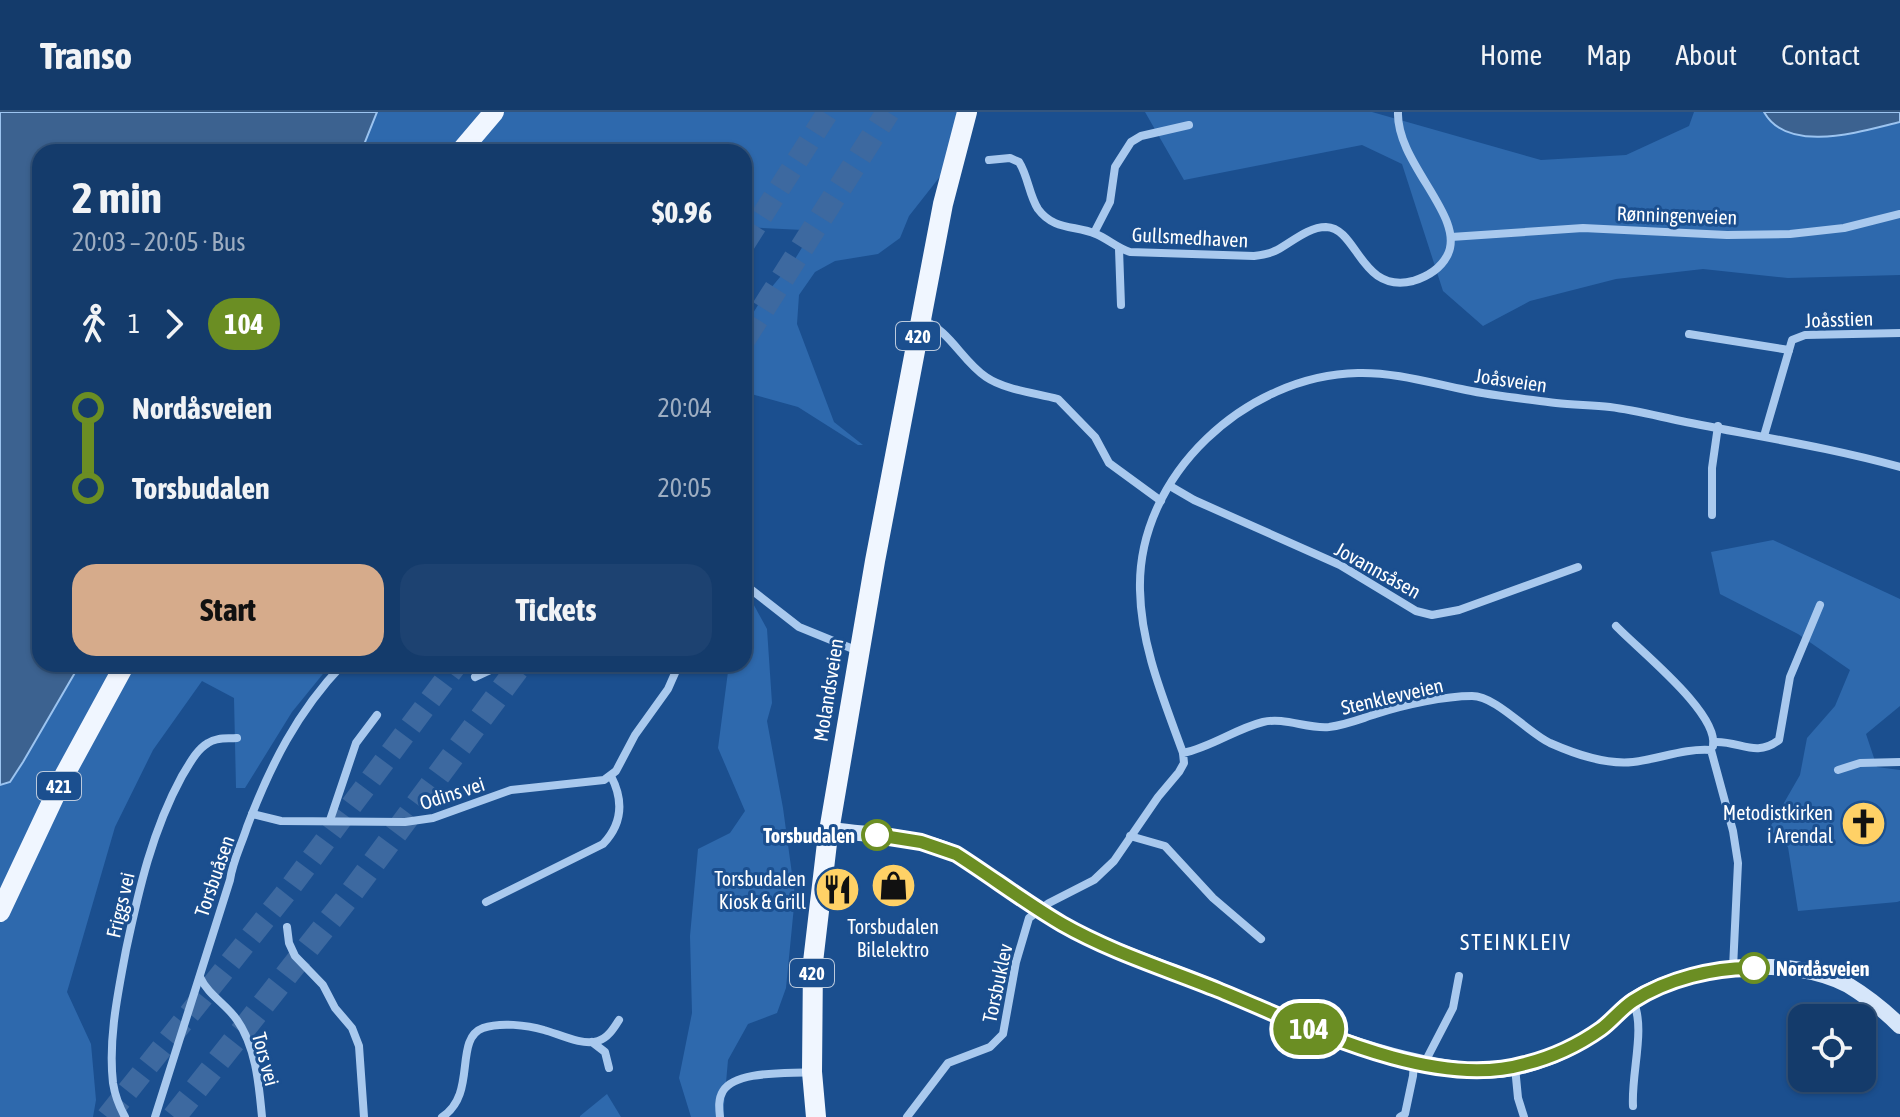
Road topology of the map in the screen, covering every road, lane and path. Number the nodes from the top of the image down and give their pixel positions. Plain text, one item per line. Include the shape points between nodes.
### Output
1 (494, 112) edge
2 (508, 112) edge
3 (967, 112) edge
4 (1398, 112) edge
5 (1189, 125) dead end
6 (467, 144) edge
7 (480, 144) edge
8 (989, 160) dead end
9 (1900, 214) edge
10 (1094, 233) junction
11 (1451, 237) junction
12 (1119, 249) junction
13 (1121, 305) dead end
14 (921, 319) junction
15 (1900, 333) edge
16 (1689, 334) dead end
17 (1789, 350) junction
18 (1718, 426) junction
19 (1764, 436) junction
20 (1900, 467) edge
21 (1170, 486) junction
22 (1161, 501) junction
23 (1712, 515) dead end
24 (1578, 567) dead end
25 (752, 590) edge
26 (1820, 605) dead end
27 (1616, 626) dead end
28 (858, 651) junction
29 (109, 672) edge
30 (121, 672) edge
31 (335, 672) edge
32 (486, 672) edge
33 (675, 672) edge
34 (475, 677) dead end
35 (377, 715) dead end
36 (237, 738) dead end
37 (1713, 746) junction
38 (1183, 753) junction
39 (1900, 762) edge
40 (1838, 770) dead end
41 (611, 776) junction
42 (252, 814) junction
43 (330, 820) junction
44 (829, 830) junction
45 (1130, 836) junction
46 (0, 889) edge
47 (486, 902) dead end
48 (1041, 911) junction
49 (0, 912) edge
50 (287, 927) dead end
51 (1261, 939) dead end
52 (1733, 968) junction
53 (199, 976) junction
54 (1459, 976) dead end
55 (1633, 1001) junction
56 (619, 1020) dead end
57 (1900, 1026) edge
58 (591, 1042) junction
59 (1419, 1062) junction
60 (1515, 1067) junction
61 (609, 1068) dead end
62 (812, 1072) junction
63 (1633, 1106) dead end
64 (1403, 1116) edge
65 (125, 1117) edge
66 (155, 1117) edge
67 (262, 1117) edge
68 (364, 1117) edge
69 (442, 1117) edge
70 (720, 1117) edge
71 (816, 1117) edge
72 (907, 1117) edge
73 (1524, 1117) edge

1 - 6 main road
2 - 7 main road
3 - 14 main road, Molandsveien / 420
4 - 11 street via 1410,161 1444,214
5 - 10 street, Gullsmedhaven via 1131,142 1115,167 1110,202
8 - 10 street, Gullsmedhaven via 1019,162 1045,217
9 - 11 street, Rønningenveien via 1790,234 1583,228
10 - 12 street, Gullsmedhaven
11 - 12 street, Gullsmedhaven via 1441,266 1406,282 1373,273 1344,236 1327,227 1254,256
12 - 13 street, Gullsmedhaven
14 - 22 street via 945,333 987,378 1058,399 1089,429 1109,463
14 - 28 main road, Molandsveien / 420
15 - 17 street, Joåsstien via 1805,335 1792,340
16 - 17 street, Joåsstien
17 - 19 street, Joåsstien
18 - 19 street, Joåsveien
18 - 21 street, Joåsveien via 1382,374 1327,375 1268,396 1225,422
18 - 23 street
19 - 20 street, Joåsveien
21 - 22 street, Joåsveien
21 - 24 street, Jovannsåsen via 1340,565 1416,611 1432,615
22 - 38 street, Joåsveien via 1143,556 1141,607 1154,673
25 - 28 street via 799,627
26 - 37 street, Stenklevveien via 1790,677 1779,740 1758,750
27 - 37 street via 1686,693 1712,727
28 - 44 main road, Molandsveien / 420
29 - 46 main road, 421
30 - 49 main road, 421
31 - 42 street, Torsbuåsen via 282,744
32 - 34 street
33 - 41 street
35 - 43 street via 356,743
36 - 65 street, Friggs vei via 208,742 190,762 168,803 141,880 119,985 112,1056 117,1103
37 - 38 street, Stenklevveien via 1633,762 1595,759 1548,742 1476,695 1329,727 1265,721
37 - 52 street via 1738,863
38 - 45 street via 1179,772
39 - 40 street via 1860,763
41 - 43 street, Odins vei via 587,784 511,790 433,818
41 - 47 street via 620,814 612,835
42 - 43 street, Odins vei via 281,821
42 - 53 street, Torsbuåsen via 233,858
44 - 48 main road via 942,847
44 - 62 main road, Molandsveien / 420 via 813,962
45 - 48 street via 1103,872
45 - 51 street via 1165,846
48 - 59 main road via 1113,949 1290,1022
48 - 72 street, Torsbuklev via 1029,918 1003,1034 990,1047 948,1063
50 - 68 street via 295,956 352,1028 359,1046
52 - 55 main road via 1688,977
52 - 57 main road via 1823,975 1867,998
53 - 66 street, Torsbuåsen
53 - 67 street, Tors vei via 245,1032
54 - 59 street via 1453,1008
55 - 60 main road via 1578,1044
55 - 63 street via 1639,1021
56 - 58 street via 605,1037
58 - 61 street via 605,1052
58 - 69 street via 540,1029 481,1029 469,1039 460,1099
59 - 60 main road via 1467,1070
59 - 64 street
60 - 73 street
62 - 70 street via 739,1079 723,1091
62 - 71 main road, Molandsveien / 420

